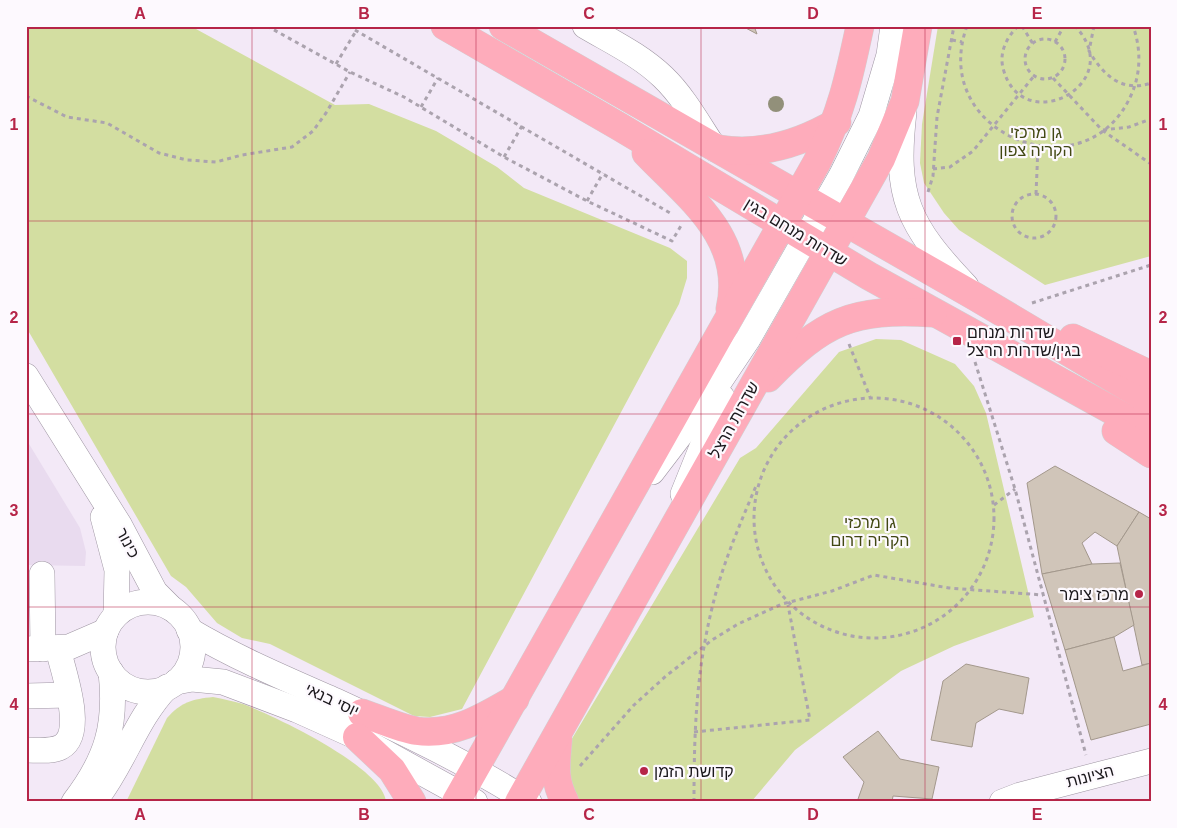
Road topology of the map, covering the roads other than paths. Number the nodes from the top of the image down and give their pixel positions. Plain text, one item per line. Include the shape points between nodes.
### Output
1 (445, 26) edge
2 (503, 26) edge
3 (585, 26) edge
4 (860, 26) edge
5 (893, 26) edge
6 (909, 26) edge
7 (918, 26) edge
8 (914, 58) junction
9 (905, 101) junction
10 (836, 122) junction
11 (620, 127) junction
12 (715, 149) junction
13 (798, 196) junction
14 (822, 209) junction
15 (846, 222) junction
16 (781, 223) junction
17 (805, 238) junction
18 (829, 252) junction
19 (976, 297) junction
20 (1001, 312) junction
21 (938, 313) junction
22 (728, 319) junction
23 (748, 339) junction
24 (1047, 374) junction
25 (1151, 375) edge
26 (26, 376) edge
27 (1151, 401) edge
28 (744, 403) junction
29 (1151, 432) edge
30 (1151, 454) edge
31 (88, 475) junction
32 (620, 511) junction
33 (666, 541) junction
34 (37, 590) edge
35 (171, 608) junction
36 (111, 623) junction
37 (189, 630) junction
38 (42, 649) edge
39 (111, 672) junction
40 (172, 685) junction
41 (69, 695) junction
42 (26, 696) edge
43 (516, 698) junction
44 (359, 725) junction
45 (558, 734) junction
46 (26, 750) edge
47 (1151, 761) edge
48 (467, 792) edge
49 (561, 794) edge
50 (523, 800) edge
51 (74, 802) edge
52 (94, 802) edge
53 (412, 802) edge
54 (1002, 802) edge

1 - 11 main road, שדרות מנחם בגין
2 - 12 main road, שדרות מנחם בגין
3 - 12 street via 638,56 664,77
4 - 10 main road via 846,94
5 - 14 street via 889,55 871,116
6 - 8 street
7 - 8 main road, שדרות הרצל
8 - 9 main road, שדרות הרצל
9 - 15 main road, שדרות הרצל via 881,159
9 - 19 street via 901,157 909,210 925,240
10 - 12 main road via 802,139 772,148 745,151
10 - 13 main road
11 - 16 main road, שדרות מנחם בגין
11 - 22 main road via 721,235 731,263 733,282
12 - 13 main road, שדרות מנחם בגין
13 - 14 main road, שדרות מנחם בגין
13 - 16 main road
14 - 15 main road, שדרות מנחם בגין
14 - 17 street
15 - 18 main road, שדרות הרצל
15 - 19 main road, שדרות מנחם בגין
16 - 17 main road, שדרות מנחם בגין
16 - 22 main road
17 - 18 main road, שדרות מנחם בגין
17 - 23 street
18 - 21 main road, שדרות מנחם בגין
18 - 28 main road, שדרות הרצל
19 - 20 main road, שדרות מנחם בגין
20 - 25 main road via 1078,340
20 - 27 main road, שדרות מנחם בגין
21 - 24 main road, שדרות מנחם בגין
21 - 28 main road via 885,312 840,322 807,341
22 - 32 main road
23 - 32 street via 707,400
23 - 33 street via 704,437
24 - 29 main road, שדרות מנחם בגין
24 - 30 main road via 1104,423
26 - 31 street, כינור
28 - 33 main road, שדרות הרצל
31 - 35 street, כינור via 156,592
31 - 36 street, כינור via 117,570
32 - 43 main road
33 - 45 main road, שדרות הרצל
34 - 38 street
35 - 36 street via 143,603 125,608
35 - 37 street via 180,615
36 - 38 street via 90,640
36 - 39 street via 103,652
37 - 40 street via 193,648 190,661
37 - 44 street, יוסי בנאי
38 - 41 street
39 - 40 street via 122,684 144,692
39 - 51 street via 113,710 109,737 93,776
40 - 44 street, יוסי בנאי via 192,679 223,682 297,710
40 - 52 street via 148,709 119,764
41 - 42 street
41 - 46 street via 73,732 67,741 48,750
43 - 44 main road via 480,720 438,732
43 - 48 main road
44 - 48 street, יוסי בנאי
44 - 53 main road
45 - 49 main road via 556,765
45 - 50 main road, שדרות הרצל
47 - 54 street, הציונות
48 - 50 street, יוסי בנאי

